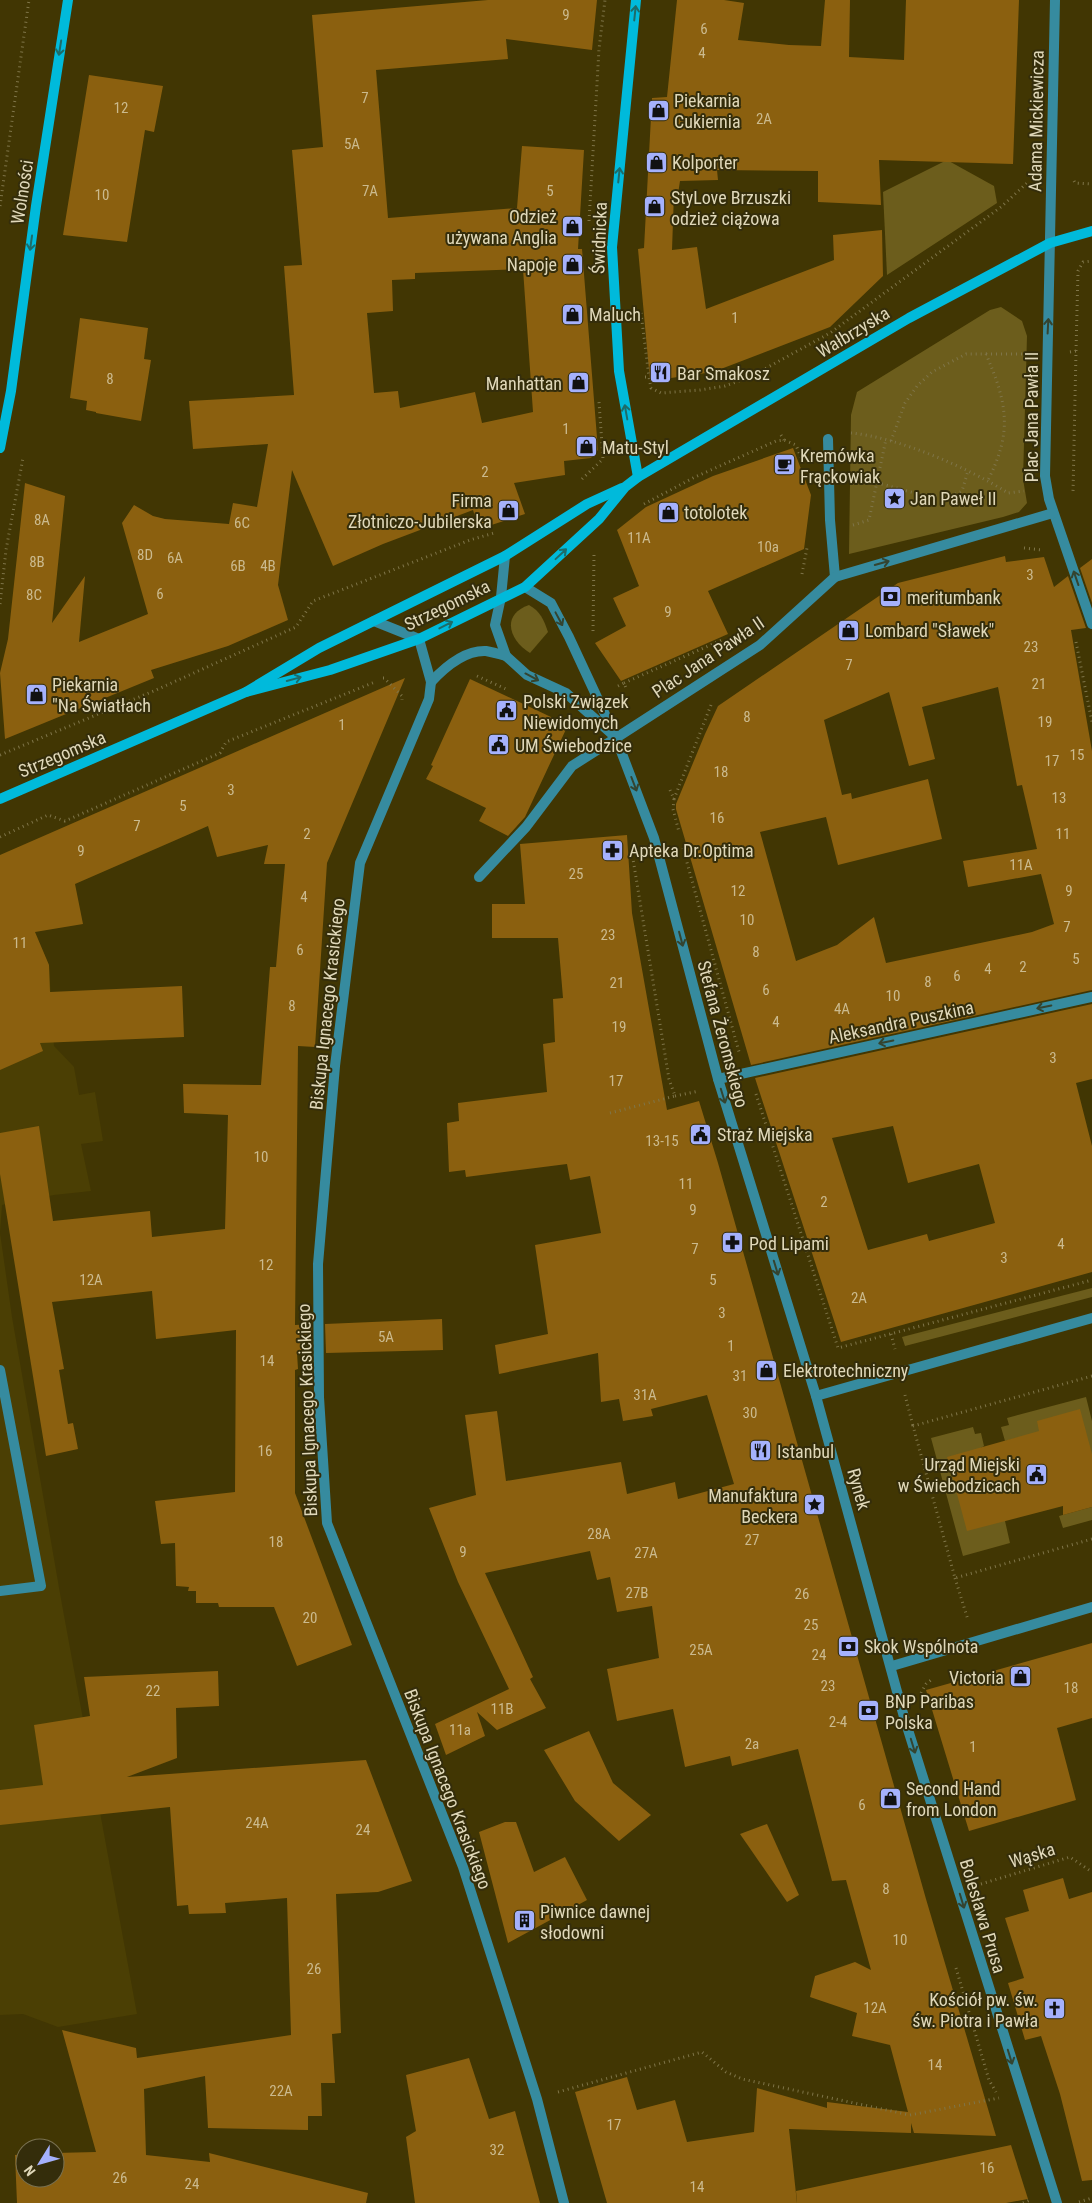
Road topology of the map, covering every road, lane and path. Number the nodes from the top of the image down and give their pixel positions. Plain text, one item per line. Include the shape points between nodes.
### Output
1 (29, 0) edge
2 (68, 0) edge
3 (636, 0) edge
4 (1055, 0) edge
5 (1072, 177) dead end
6 (1030, 180) dead end
7 (1092, 184) edge
8 (0, 206) edge
9 (1092, 231) edge
10 (1050, 242) junction
11 (1092, 262) edge
12 (641, 312) dead end
13 (1076, 351) junction
14 (1067, 352) dead end
15 (986, 354) junction
16 (1027, 354) dead end
17 (750, 377) junction
18 (752, 382) dead end
19 (598, 394) dead end
20 (781, 436) dead end
21 (828, 439) junction
22 (886, 439) junction
23 (784, 440) junction
24 (891, 441) junction
25 (796, 445) junction
26 (0, 448) edge
27 (806, 469) dead end
28 (968, 471) junction
29 (638, 477) junction
30 (581, 479) dead end
31 (988, 480) junction
32 (876, 483) junction
33 (625, 487) junction
34 (1025, 491) dead end
35 (1073, 496) dead end
36 (642, 506) dead end
37 (1053, 513) junction
38 (831, 525) junction
39 (503, 531) dead end
40 (808, 540) dead end
41 (1020, 549) dead end
42 (594, 550) dead end
43 (1044, 552) dead end
44 (505, 556) junction
45 (835, 577) junction
46 (801, 578) dead end
47 (525, 587) junction
48 (501, 597) junction
49 (374, 621) junction
50 (1092, 624) edge
51 (593, 633) dead end
52 (728, 637) dead end
53 (1074, 637) dead end
54 (419, 639) junction
55 (506, 656) junction
56 (472, 674) dead end
57 (612, 679) dead end
58 (431, 682) junction
59 (624, 683) junction
60 (626, 688) dead end
61 (246, 692) junction
62 (513, 692) dead end
63 (712, 703) dead end
64 (405, 705) dead end
65 (1092, 722) edge
66 (616, 738) junction
67 (0, 754) edge
68 (670, 790) dead end
69 (0, 799) edge
70 (674, 799) junction
71 (0, 837) edge
72 (632, 854) dead end
73 (479, 877) dead end
74 (1092, 997) edge
75 (750, 1071) junction
76 (718, 1079) junction
77 (610, 1114) dead end
78 (1092, 1280) edge
79 (828, 1318) junction
80 (1092, 1318) edge
81 (822, 1320) dead end
82 (891, 1334) junction
83 (895, 1349) dead end
84 (0, 1370) edge
85 (1092, 1376) edge
86 (904, 1392) dead end
87 (816, 1396) junction
88 (912, 1426) junction
89 (1092, 1539) edge
90 (955, 1578) junction
91 (0, 1591) edge
92 (1092, 1607) edge
93 (970, 1626) dead end
94 (892, 1666) junction
95 (932, 1679) dead end
96 (921, 1699) dead end
97 (1092, 1872) edge
98 (976, 1886) dead end
99 (554, 2090) dead end
100 (1000, 2098) dead end
101 (564, 2203) edge
102 (1057, 2203) edge

1 - 8 path
2 -> 26 main road, Wolności
29 -> 3 main road, Świdnicka via 619,371 612,247
4 - 10 street, Adama Mickiewicza
5 - 7 path via 1075,183
6 - 17 path via 1001,207 830,333
9 - 10 main road, Wałbrzyska
10 - 29 main road, Wałbrzyska via 909,318
37 -> 10 street, Plac Jana Pawła II via 1045,476
11 - 13 path via 1083,262 1078,271
12 - 17 path via 647,377 651,388 661,393 725,386
13 - 14 path
13 - 35 path
15 - 16 path
15 - 24 path via 966,354 932,372 905,403
15 - 31 path, Plac Jana Pawła II via 1000,386 1005,422 996,464
17 - 18 path
19 - 30 path via 603,459
20 - 23 path
21 - 22 path via 851,433
21 - 25 path
21 - 38 street
22 - 24 path
22 - 32 path
23 - 25 path
23 - 36 path via 694,477
24 - 28 path
25 - 27 path
28 - 31 path
28 - 32 path via 962,491 954,495 936,496
29 - 33 main road, Strzegomska
31 - 34 path via 1008,493
32 - 38 path via 869,520
33 - 44 main road, Strzegomska via 587,504
47 -> 33 main road, Strzegomska via 598,519
45 -> 37 street, Plac Jana Pawła II
50 -> 37 street
38 - 45 street
39 - 67 path via 470,540 313,601 296,628
40 - 46 path
41 - 43 path via 1040,548
42 - 51 path
44 - 48 street, Stefana Żeromskiego
44 - 49 main road, Strzegomska
45 - 66 street, Plac Jana Pawła II via 760,645
47 - 48 main road, Strzegomska
47 -> 66 street, Stefana Żeromskiego via 551,603
54 -> 48 main road, Strzegomska
48 - 55 street, Stefana Żeromskiego via 495,625
49 - 54 street
49 - 61 main road, Strzegomska via 319,648
52 - 59 path
53 - 65 path
54 - 58 street, Biskupa Ignacego Krasickiego
61 -> 54 main road, Strzegomska via 330,670
55 - 58 street via 484,651 461,658 445,667
55 -> 66 street, Stefana Żeromskiego via 526,675 566,693
56 - 62 path
57 - 59 path via 616,687
58 - 101 street, Biskupa Ignacego Krasickiego via 429,699 360,862 335,1066 318,1264 319,1396 327,1523 469,1885 536,2099
59 - 60 path
61 - 69 main road, Strzegomska
63 - 70 path
64 - 71 path via 401,703 402,696 384,678 226,742 220,753 65,821 48,815
66 - 73 street, Plac Jana Pawła II via 572,766 526,827
66 -> 76 street, Stefana Żeromskiego via 654,838
68 - 70 path
70 - 75 path via 673,809 739,1052 746,1055
72 - 77 path via 669,1079 675,1096
74 -> 75 street, Aleksandra Puszkina
75 - 76 street, Aleksandra Puszkina
75 - 79 path
76 -> 87 street, Stefana Żeromskiego
78 - 82 path
79 - 81 path
79 - 82 path via 838,1348
80 - 87 street
82 - 83 path
84 - 91 street via 41,1586
85 - 88 path
86 - 88 path
87 - 94 street, Rynek
88 - 90 path
89 - 90 path
90 - 93 path
92 - 94 street
94 -> 102 street, Bolesława Prusa via 904,1717
95 - 96 path via 926,1684
97 - 98 path, Wąska via 1070,1857
99 - 100 path via 702,2052 721,2069 742,2078 910,2115

